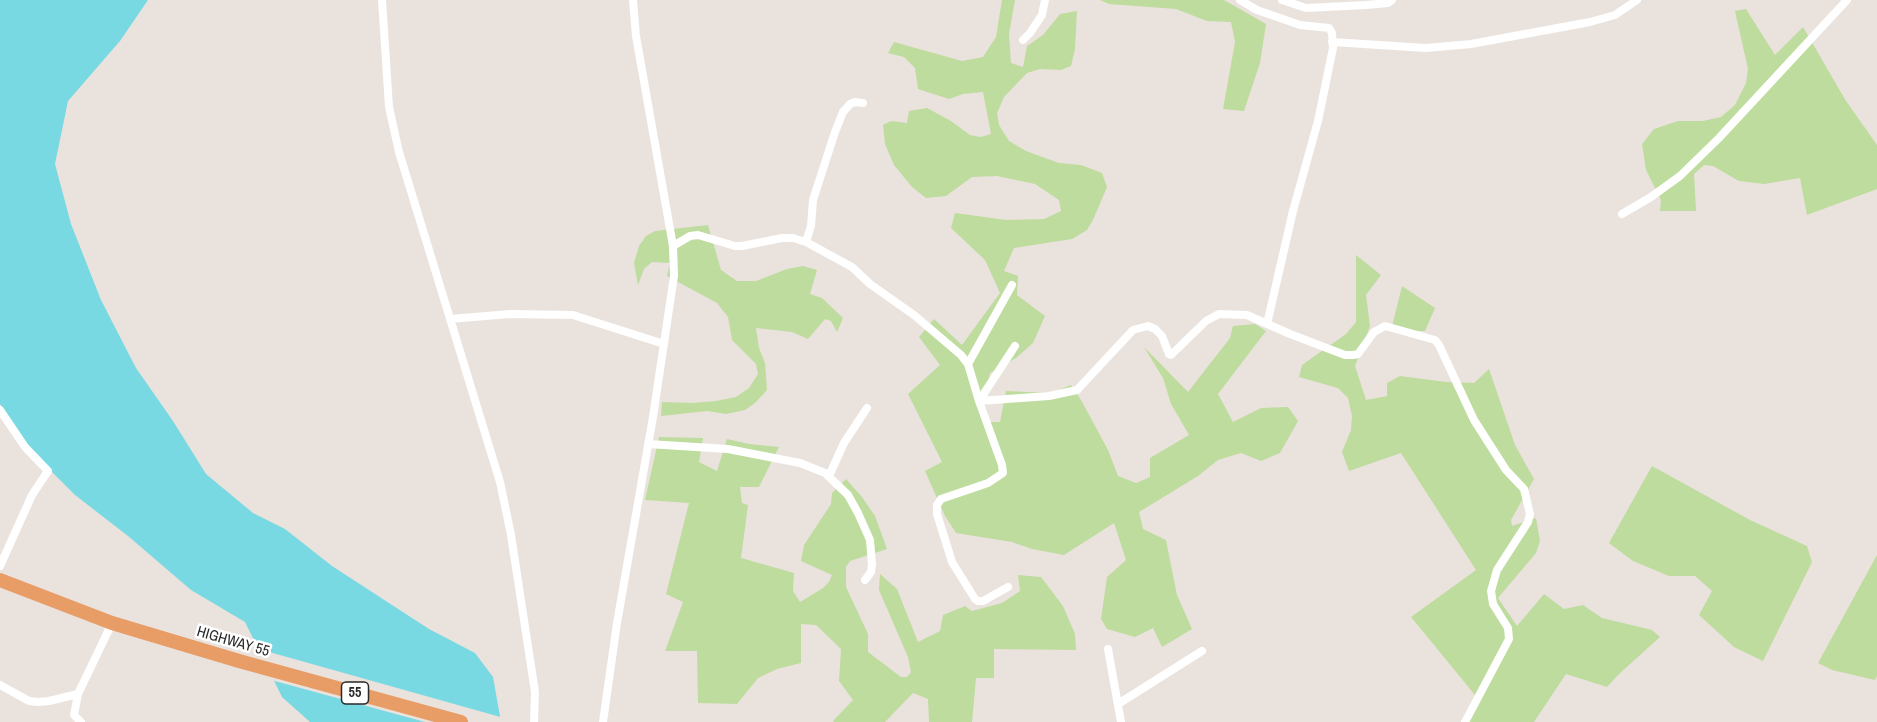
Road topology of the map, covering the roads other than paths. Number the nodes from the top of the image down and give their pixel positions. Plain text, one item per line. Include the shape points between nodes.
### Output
1 (382, 0) edge
2 (633, 0) edge
3 (1046, 0) edge
4 (1240, 0) edge
5 (1282, 0) edge
6 (1392, 0) edge
7 (1637, 0) edge
8 (1847, 0) edge
9 (1023, 40) dead end
10 (1332, 42) junction
11 (863, 103) dead end
12 (1622, 214) dead end
13 (806, 242) junction
14 (673, 246) junction
15 (1012, 285) dead end
16 (450, 320) junction
17 (1267, 324) junction
18 (664, 344) junction
19 (1015, 346) dead end
20 (968, 364) junction
21 (979, 401) junction
22 (867, 408) dead end
23 (0, 410) edge
24 (648, 444) junction
25 (829, 476) junction
26 (0, 566) edge
27 (0, 580) edge
28 (865, 580) dead end
29 (1008, 587) dead end
30 (112, 623) junction
31 (1108, 649) dead end
32 (1202, 651) dead end
33 (0, 686) edge
34 (78, 694) junction
35 (1118, 704) junction
36 (81, 722) edge
37 (461, 722) edge
38 (534, 722) edge
39 (603, 722) edge
40 (1121, 722) edge
41 (1465, 722) edge

1 - 16 street via 389,107
2 - 14 street
3 - 9 street via 1042,15
4 - 10 street via 1300,25 1329,28
5 - 6 street via 1316,8
7 - 10 street via 1606,18 1462,45 1426,48
8 - 12 street via 1680,176
10 - 17 street via 1318,121
11 - 13 street via 850,104 843,112 813,200
13 - 14 street via 782,238 735,246 698,235
13 - 20 street via 852,267 952,346
14 - 18 street via 674,276
15 - 20 street
16 - 18 street via 510,314 573,315
16 - 38 street via 500,482 509,524 535,692
17 - 21 street via 1247,315 1219,314 1170,355 1155,329 1140,327 1129,332 1077,390
17 - 41 street via 1353,356 1374,332 1385,326 1435,340 1474,420 1506,470 1524,489 1530,513 1497,570 1491,591 1509,639
18 - 24 street
19 - 21 street
20 - 21 street
21 - 29 street via 1003,473 988,483 941,499 937,514 952,562 975,599 983,601
22 - 25 street via 844,443
23 - 26 street via 25,447 48,471 32,495
24 - 25 street via 728,449 800,463
24 - 39 street
25 - 28 street via 848,495 870,540 871,572
27 - 30 highway, HIGHWAY 55 / 55
30 - 34 street
30 - 37 highway, HIGHWAY 55 / 55
31 - 35 street
32 - 35 street
33 - 34 street via 38,702
34 - 36 street via 74,715
35 - 40 street

